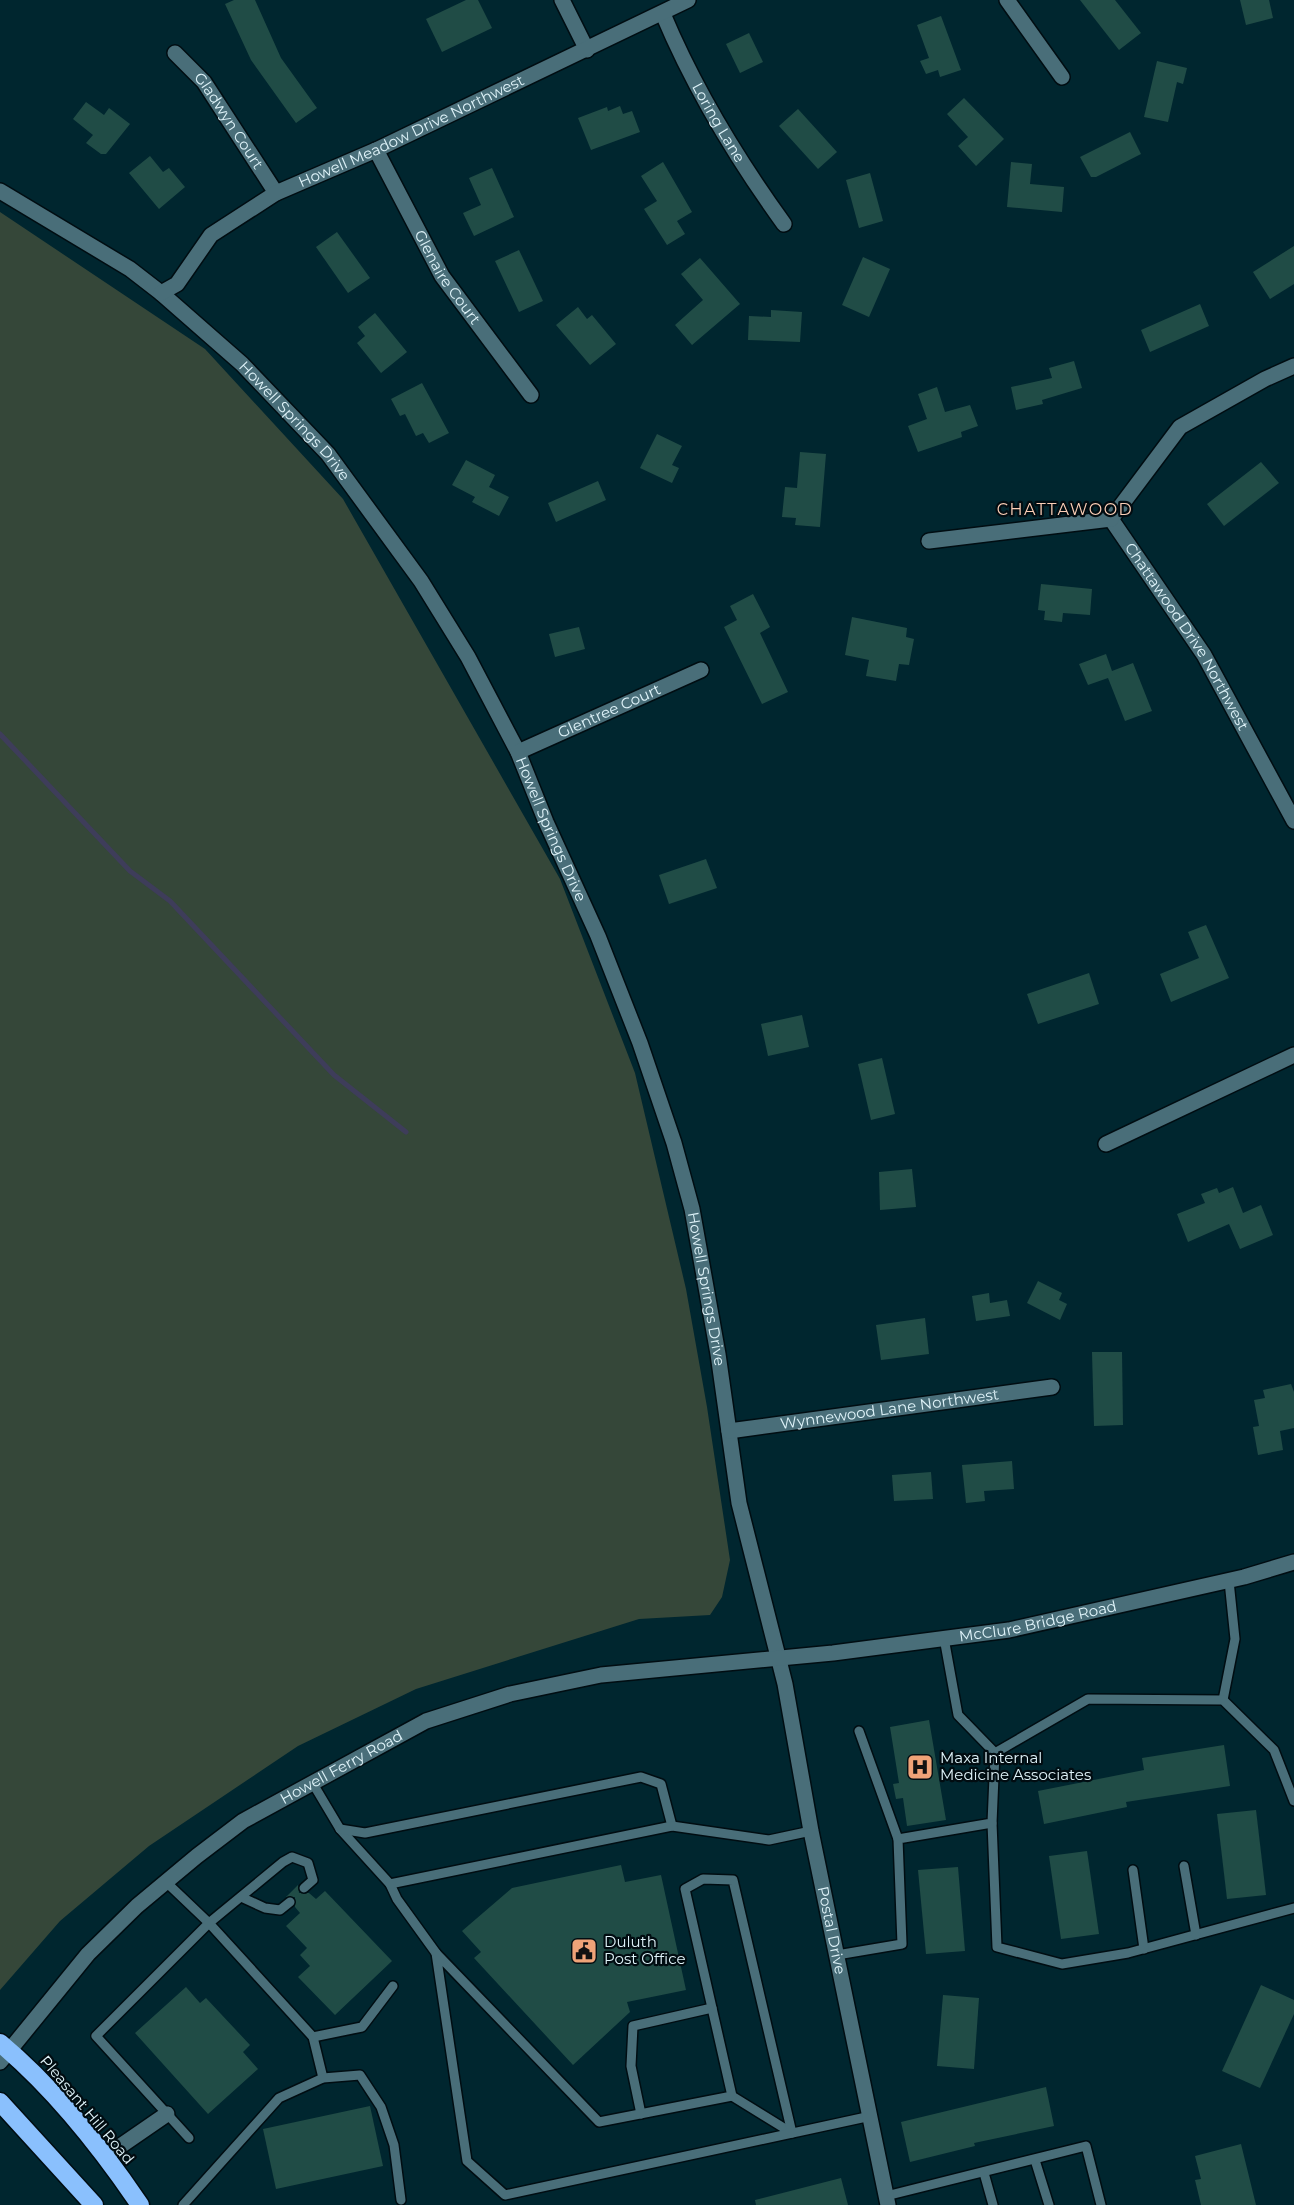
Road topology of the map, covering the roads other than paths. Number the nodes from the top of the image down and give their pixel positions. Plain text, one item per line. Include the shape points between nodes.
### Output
1 (562, 0) edge
2 (688, 0) edge
3 (1007, 0) edge
4 (663, 14) junction
5 (587, 50) junction
6 (175, 53) dead end
7 (1062, 76) dead end
8 (376, 150) junction
9 (0, 192) edge
10 (276, 193) junction
11 (784, 224) dead end
12 (161, 293) junction
13 (1294, 366) edge
14 (531, 395) dead end
15 (1111, 519) junction
16 (929, 541) dead end
17 (701, 670) dead end
18 (518, 752) junction
19 (1294, 821) edge
20 (1294, 1055) edge
21 (1106, 1144) dead end
22 (1052, 1387) dead end
23 (729, 1431) junction
24 (1294, 1562) edge
25 (1229, 1581) junction
26 (944, 1638) junction
27 (778, 1657) junction
28 (1223, 1700) junction
29 (859, 1731) dead end
30 (995, 1753) junction
31 (312, 1782) junction
32 (1294, 1801) edge
33 (992, 1823) junction
34 (672, 1826) junction
35 (340, 1829) junction
36 (811, 1830) junction
37 (898, 1839) junction
38 (1184, 1866) dead end
39 (1133, 1870) dead end
40 (166, 1882) junction
41 (390, 1884) junction
42 (304, 1888) dead end
43 (241, 1897) junction
44 (290, 1902) dead end
45 (1294, 1908) edge
46 (209, 1923) junction
47 (1196, 1935) junction
48 (1144, 1949) junction
49 (436, 1953) junction
50 (837, 1955) junction
51 (393, 1986) dead end
52 (712, 2008) junction
53 (313, 2037) junction
54 (3, 2052) edge
55 (323, 2078) junction
56 (732, 2096) junction
57 (0, 2102) edge
58 (167, 2114) junction
59 (641, 2114) junction
60 (871, 2115) junction
61 (792, 2133) junction
62 (189, 2138) dead end
63 (106, 2156) junction
64 (1035, 2160) junction
65 (984, 2173) junction
66 (401, 2200) dead end
67 (887, 2201) edge
68 (94, 2205) edge
69 (140, 2205) edge
70 (183, 2205) edge
71 (993, 2205) edge
72 (1048, 2205) edge
73 (1101, 2205) edge

1 - 5 street
2 - 4 street, Howell Meadow Drive Northwest
3 - 7 street
4 - 5 street, Howell Meadow Drive Northwest
4 - 11 street, Loring Lane via 690,76
5 - 8 street, Howell Meadow Drive Northwest
6 - 10 street, Gladwyn Court via 204,82
8 - 10 street, Howell Meadow Drive Northwest
8 - 14 street, Glenaire Court via 442,276
9 - 12 street, Howell Springs Drive via 130,269
10 - 12 street, Howell Meadow Drive Northwest via 211,235 177,284
12 - 18 street, Howell Springs Drive via 242,364 328,454 421,581 468,657
13 - 15 street via 1180,427
15 - 16 street
15 - 19 street, Chattawood Drive Northwest via 1204,655
17 - 18 street, Glentree Court
18 - 23 street, Howell Springs Drive via 598,936 674,1143 696,1232
20 - 21 street
22 - 23 street, Wynnewood Lane Northwest
23 - 27 street, Howell Springs Drive via 739,1503
24 - 25 street, McClure Bridge Road
25 - 26 street, McClure Bridge Road via 1008,1630
25 - 28 lane via 1235,1639
26 - 27 street, McClure Bridge Road
26 - 30 lane via 958,1714
27 - 31 street, Howell Ferry Road via 601,1675 510,1694 426,1721
27 - 36 street, Postal Drive
28 - 30 lane via 1088,1699
28 - 32 lane via 1274,1750
29 - 37 lane
30 - 33 lane
31 - 35 lane
31 - 40 street, Howell Ferry Road via 243,1821
33 - 37 lane
33 - 48 lane via 997,1947 1062,1964
34 - 35 lane via 661,1784 641,1777 365,1833
34 - 36 lane via 769,1840
34 - 41 lane
35 - 41 lane
36 - 50 street, Postal Drive
37 - 50 lane via 902,1944
38 - 47 lane
39 - 48 lane
40 - 46 lane
40 - 54 street, Howell Ferry Road via 88,1954
41 - 49 lane
42 - 43 lane via 313,1880 312,1870 308,1863 292,1857
43 - 44 lane via 280,1910
43 - 46 lane
45 - 47 lane
46 - 53 lane
46 - 58 lane via 96,2036
47 - 48 lane
49 - 59 lane via 600,2122
49 - 61 lane via 467,2161 505,2195
50 - 60 street, Postal Drive
51 - 53 lane via 362,2027
52 - 56 lane
52 - 59 lane via 633,2026 631,2066
52 - 61 lane via 686,1889 703,1880 733,1880
53 - 55 lane
54 - 63 highway, Pleasant Hill Road via 32,2070
55 - 66 lane via 360,2075 381,2107 394,2145
55 - 70 lane via 279,2098
56 - 59 lane
56 - 61 lane
57 - 68 highway
58 - 62 lane
58 - 63 street
60 - 61 lane
60 - 67 street, Postal Drive
63 - 69 highway, Pleasant Hill Road
64 - 65 lane
64 - 72 lane
64 - 73 lane via 1086,2146
65 - 67 lane
65 - 71 lane

